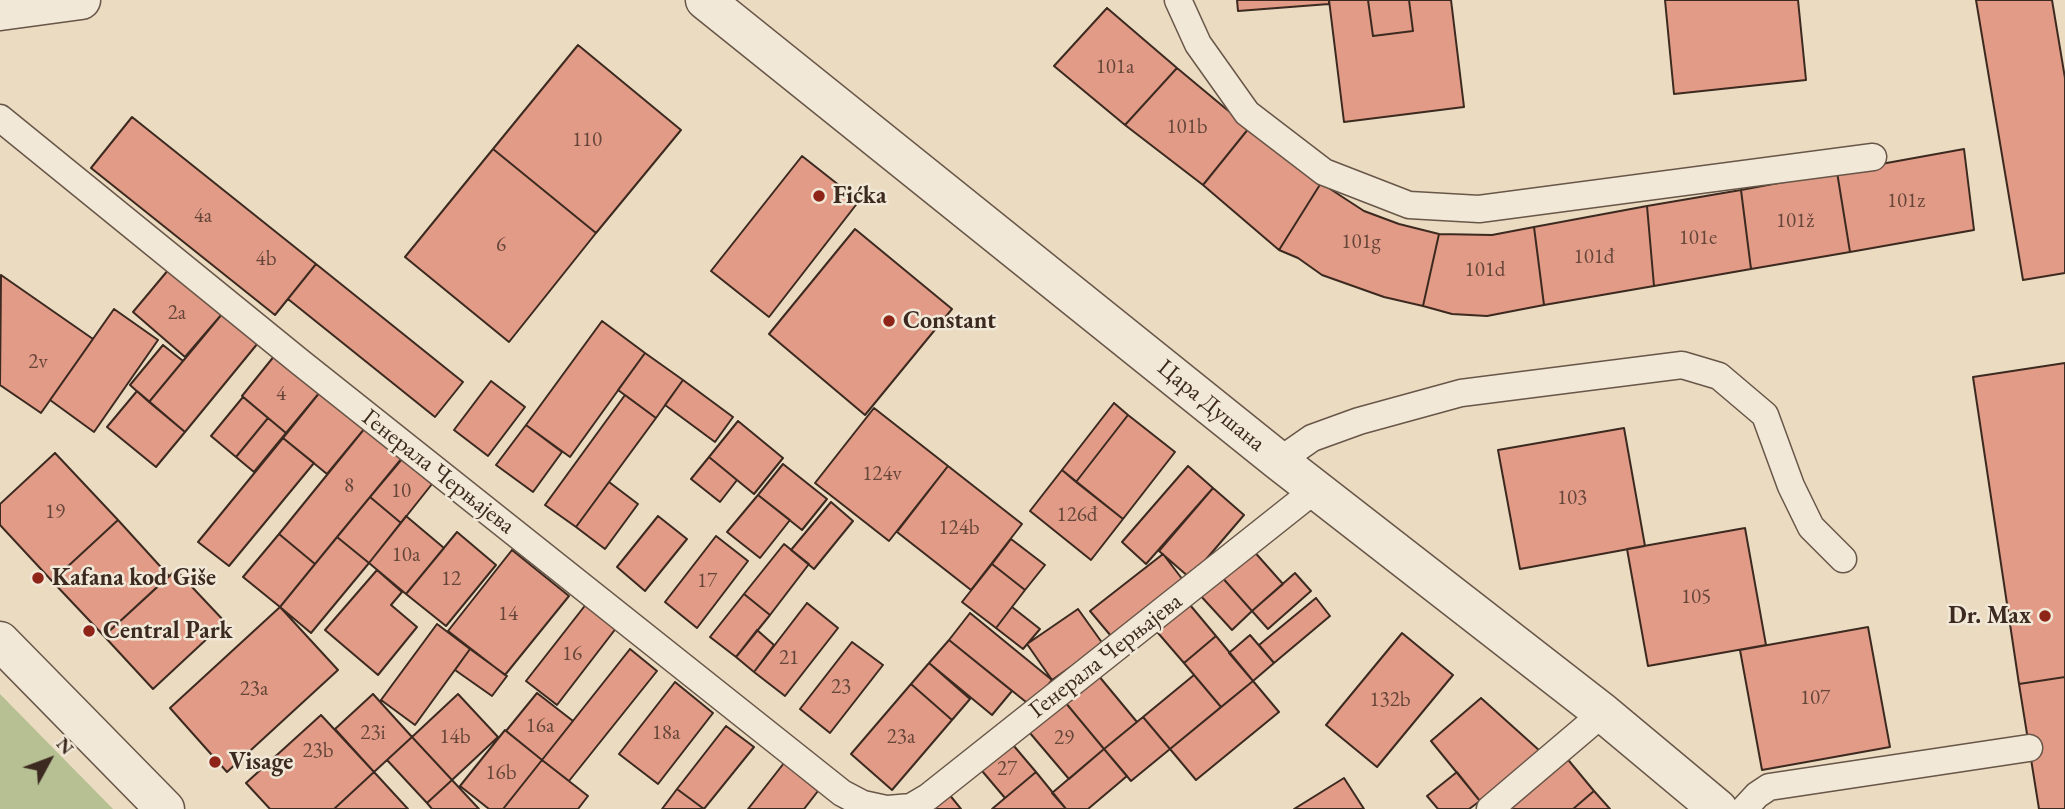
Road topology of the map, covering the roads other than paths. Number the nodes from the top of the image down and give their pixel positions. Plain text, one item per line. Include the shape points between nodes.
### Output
1 (81, 0) edge
2 (705, 0) edge
3 (1178, 0) edge
4 (0, 11) edge
5 (0, 118) edge
6 (1873, 158) dead end
7 (1279, 460) junction
8 (1316, 489) junction
9 (1843, 559) dead end
10 (0, 641) edge
11 (1603, 713) junction
12 (2029, 748) dead end
13 (165, 809) edge
14 (887, 809) edge
15 (1490, 809) edge
16 (1718, 809) edge
17 (1744, 809) edge

1 - 4 street
2 - 7 street, Цара Душана
3 - 6 lane via 1198,44 1247,113 1324,172 1409,205 1479,209
5 - 14 lane, Генерала Черњајева via 842,793
7 - 8 street, Цара Душана
7 - 9 lane via 1312,438 1461,393 1682,365 1719,376 1765,415 1811,527
8 - 11 street, Цара Душана
8 - 14 lane, Генерала Черњајева via 928,797 911,807
10 - 13 street
11 - 15 lane
11 - 16 street, Цара Душана
12 - 17 lane via 1769,787

